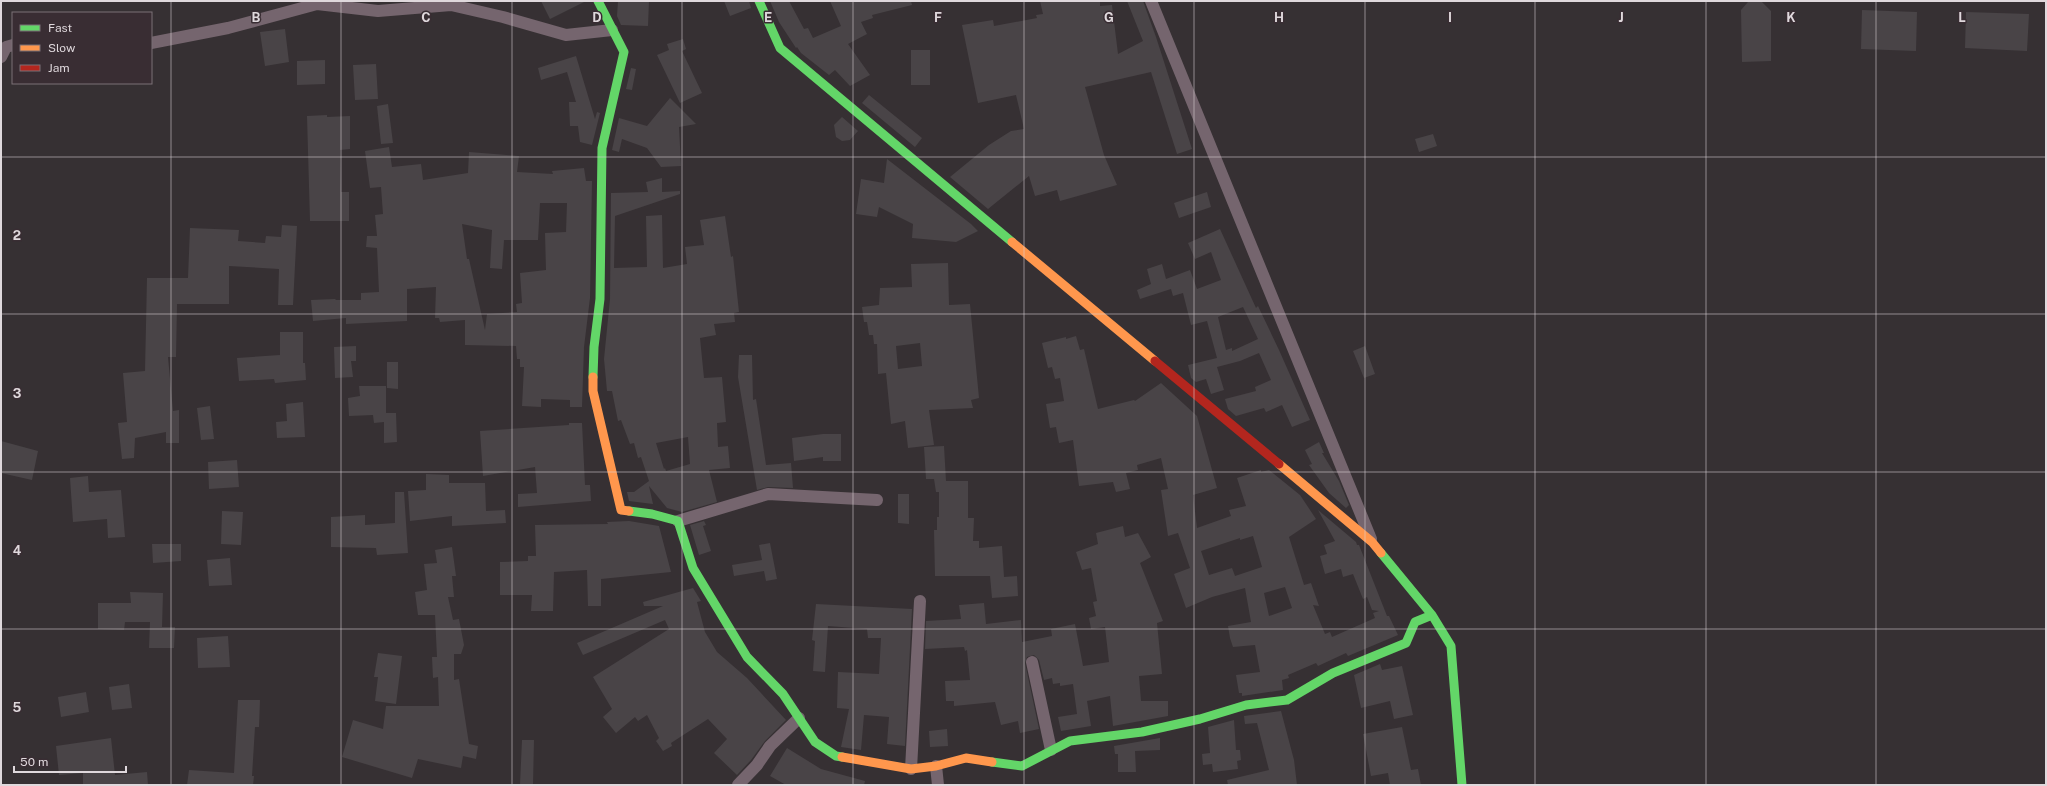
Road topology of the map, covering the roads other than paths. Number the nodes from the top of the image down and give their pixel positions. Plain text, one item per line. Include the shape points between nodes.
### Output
1 (598, 1) edge
2 (759, 1) edge
3 (1151, 1) edge
4 (612, 30) junction
5 (152, 43) edge
6 (12, 45) edge
7 (1, 57) edge
8 (877, 500) dead end
9 (678, 521) junction
10 (1372, 542) junction
11 (920, 601) dead end
12 (1432, 615) junction
13 (1032, 662) dead end
14 (799, 718) junction
15 (1051, 750) junction
16 (936, 766) junction
17 (911, 769) junction
18 (738, 785) edge
19 (938, 785) edge
20 (1462, 785) edge

1 - 4 street
2 - 10 street via 780,48
3 - 10 street
4 - 5 street via 566,35 451,5 378,11 317,4 228,28
4 - 9 street via 624,52 602,148 600,300 594,346 593,391 621,510
6 - 7 street via 6,47
8 - 9 street via 768,494
9 - 14 street via 694,568 747,657 783,694
10 - 12 street
11 - 17 street
12 - 15 street via 1415,622 1406,643 1333,673 1287,700 1246,705 1142,732 1070,741
12 - 20 street via 1451,646
13 - 15 street
14 - 17 street via 815,742 836,756
14 - 18 street via 770,746 757,765
15 - 16 street via 1022,766 966,758
16 - 17 street
16 - 19 street

